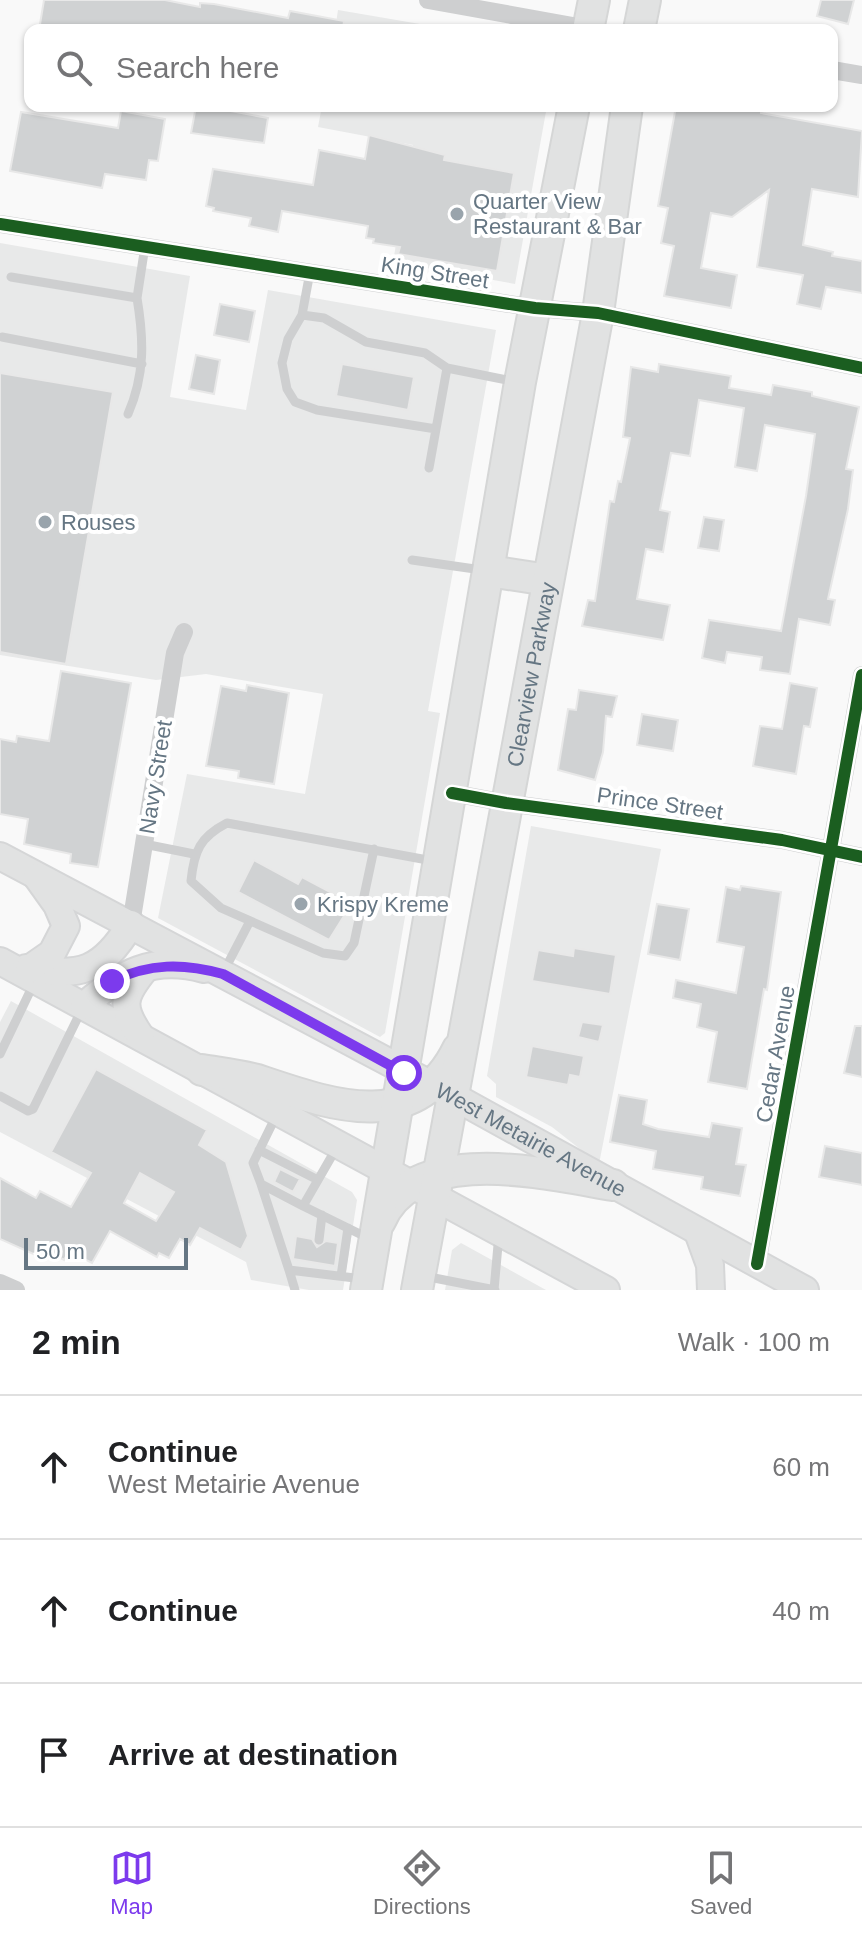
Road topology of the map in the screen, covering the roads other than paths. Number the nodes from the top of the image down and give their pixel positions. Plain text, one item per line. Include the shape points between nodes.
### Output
1 (428, 0) edge
2 (645, 0) edge
3 (592, 22) edge
4 (640, 24) edge
5 (838, 71) edge
6 (862, 75) edge
7 (573, 112) edge
8 (626, 112) edge
9 (0, 224) edge
10 (145, 246) junction
11 (310, 272) junction
12 (11, 277) dead end
13 (137, 298) junction
14 (535, 308) junction
15 (598, 313) junction
16 (302, 315) junction
17 (2, 337) dead end
18 (142, 364) junction
19 (447, 368) junction
20 (862, 368) edge
21 (520, 382) junction
22 (128, 414) dead end
23 (436, 429) junction
24 (429, 468) dead end
25 (412, 560) dead end
26 (489, 571) junction
27 (548, 580) junction
28 (184, 632) dead end
29 (862, 675) edge
30 (452, 793) junction
31 (506, 803) junction
32 (144, 844) junction
33 (374, 849) junction
34 (832, 852) junction
35 (194, 854) junction
36 (0, 856) edge
37 (862, 857) edge
38 (440, 863) junction
39 (34, 874) junction
40 (250, 921) junction
41 (131, 924) junction
42 (0, 961) edge
43 (145, 969) junction
44 (32, 974) junction
45 (223, 974) junction
46 (84, 1006) junction
47 (141, 1037) junction
48 (0, 1054) edge
49 (202, 1070) junction
50 (404, 1073) junction
51 (443, 1092) junction
52 (0, 1096) edge
53 (399, 1105) junction
54 (279, 1111) junction
55 (339, 1144) junction
56 (259, 1150) junction
57 (318, 1180) junction
58 (417, 1181) junction
59 (261, 1184) junction
60 (613, 1185) junction
61 (303, 1206) junction
62 (322, 1215) junction
63 (499, 1231) junction
64 (698, 1232) junction
65 (367, 1233) junction
66 (319, 1240) dead end
67 (757, 1264) junction
68 (289, 1270) junction
69 (358, 1282) edge
70 (418, 1282) edge
71 (0, 1283) edge
72 (593, 1287) edge
73 (16, 1290) edge
74 (295, 1290) edge
75 (494, 1290) edge
76 (711, 1290) edge
77 (805, 1290) edge

1 - 3 street
2 - 4 highway
5 - 6 street
7 - 14 highway, Clearview Parkway
8 - 15 highway, Clearview Parkway
9 - 10 street, King Street
10 - 11 street, King Street
10 - 13 lane
11 - 14 street, King Street
11 - 16 lane
12 - 13 lane
13 - 18 lane
14 - 15 street, King Street
14 - 21 highway, Clearview Parkway
15 - 20 street, King Street
15 - 27 highway, Clearview Parkway
16 - 19 lane via 324,318 366,342 425,353
16 - 23 lane via 282,363 295,402
17 - 18 lane
18 - 22 lane
19 - 21 lane
19 - 23 lane
21 - 26 highway, Clearview Parkway
23 - 24 lane
25 - 26 lane
26 - 27 highway
26 - 30 highway, Clearview Parkway
27 - 31 highway, Clearview Parkway
28 - 32 street, Navy Street via 175,653
29 - 34 street, Cedar Avenue
30 - 31 street, Prince Street
30 - 38 highway, Clearview Parkway
31 - 34 street, Prince Street via 782,840
31 - 51 highway, Clearview Parkway via 465,1035
32 - 35 lane
32 - 41 street, Navy Street
33 - 35 lane via 227,823 206,834
33 - 38 lane
33 - 40 lane via 354,943 345,956 323,953
34 - 37 street, Prince Street
34 - 67 street, Cedar Avenue
35 - 40 lane via 191,881 221,908
36 - 39 main road, West Metairie Avenue
38 - 50 highway, Clearview Parkway
39 - 41 main road, West Metairie Avenue
39 - 44 main road via 66,926 52,953
40 - 45 lane
41 - 44 main road via 113,954 85,970
41 - 45 main road, West Metairie Avenue
42 - 44 main road
43 - 45 main road via 194,966
43 - 46 main road via 112,981
43 - 47 main road via 130,987 125,1004
44 - 46 main road
44 - 48 lane
45 - 50 main road, West Metairie Avenue
46 - 47 main road
46 - 52 lane via 33,1109
47 - 49 main road
49 - 53 highway via 339,1106
49 - 54 main road
50 - 51 main road, West Metairie Avenue
50 - 53 highway, Clearview Parkway
51 - 53 highway
51 - 58 highway, Clearview Parkway
51 - 60 main road, West Metairie Avenue
53 - 58 highway, Clearview Parkway
54 - 55 main road
54 - 56 lane
55 - 57 lane
55 - 58 main road
56 - 57 lane
56 - 59 lane via 253,1163
57 - 61 lane
58 - 60 highway via 485,1168
58 - 63 main road
58 - 65 highway, Clearview Parkway
58 - 70 highway, Clearview Parkway
59 - 61 lane
59 - 68 lane
60 - 64 main road, West Metairie Avenue
61 - 62 lane
62 - 65 lane
62 - 66 lane
63 - 72 main road
63 - 75 lane
64 - 67 main road, West Metairie Avenue
64 - 76 main road via 710,1265
65 - 69 highway, Clearview Parkway
67 - 77 main road, West Metairie Avenue
68 - 69 lane via 316,1268
68 - 74 lane
70 - 75 lane
71 - 73 street

